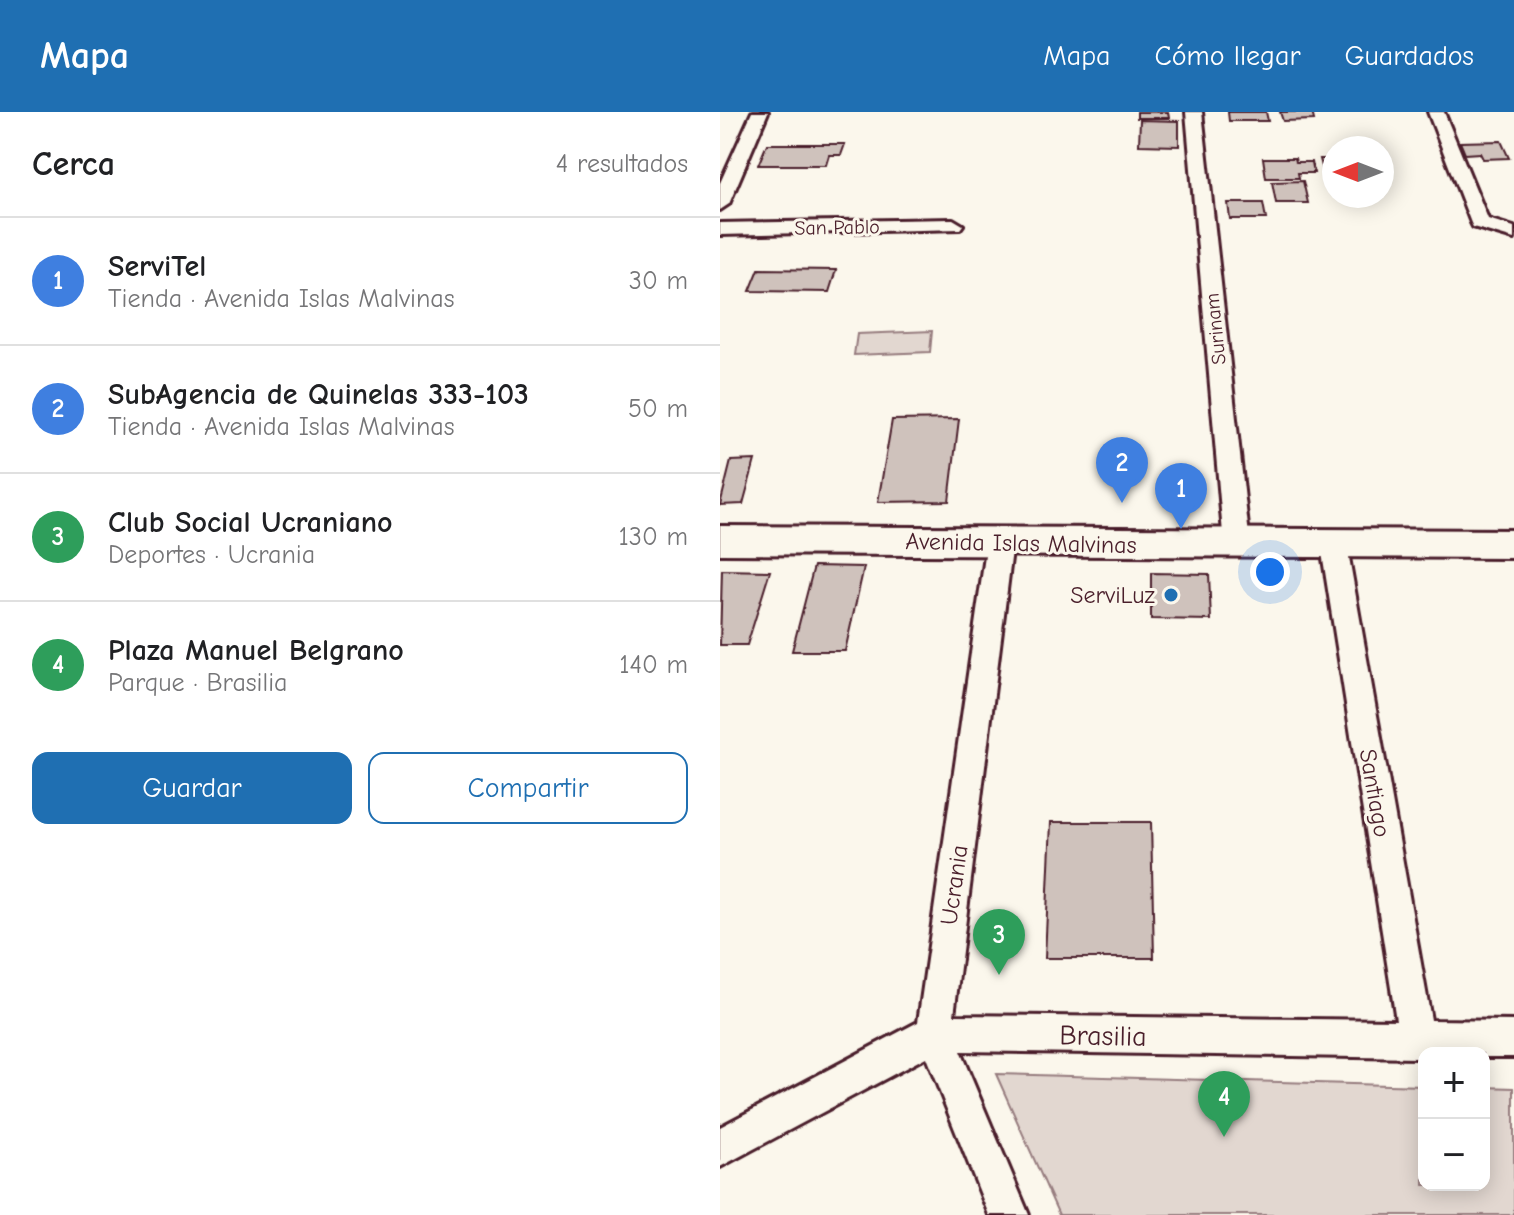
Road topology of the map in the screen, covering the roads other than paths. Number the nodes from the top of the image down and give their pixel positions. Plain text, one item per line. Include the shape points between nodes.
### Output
1 (760, 112) edge
2 (1194, 112) edge
3 (1436, 112) edge
4 (720, 204) edge
5 (953, 225) dead end
6 (720, 229) edge
7 (1514, 233) edge
8 (720, 540) edge
9 (1000, 542) junction
10 (1514, 544) edge
11 (1237, 545) junction
12 (1334, 546) junction
13 (934, 1033) junction
14 (1514, 1039) edge
15 (1417, 1040) junction
16 (720, 1148) edge
17 (1009, 1215) edge

1 - 4 street
2 - 11 street, Surinam
3 - 7 street via 1480,223
5 - 6 street, San Pablo
8 - 9 main road, Avenida Islas Malvinas
9 - 11 main road, Avenida Islas Malvinas
9 - 13 street, Ucrania
10 - 12 main road, Avenida Islas Malvinas
11 - 12 main road, Avenida Islas Malvinas
12 - 15 street, Santiago
13 - 15 street, Brasilia
13 - 16 street, Brasilia
13 - 17 street
14 - 15 street, Brasilia

